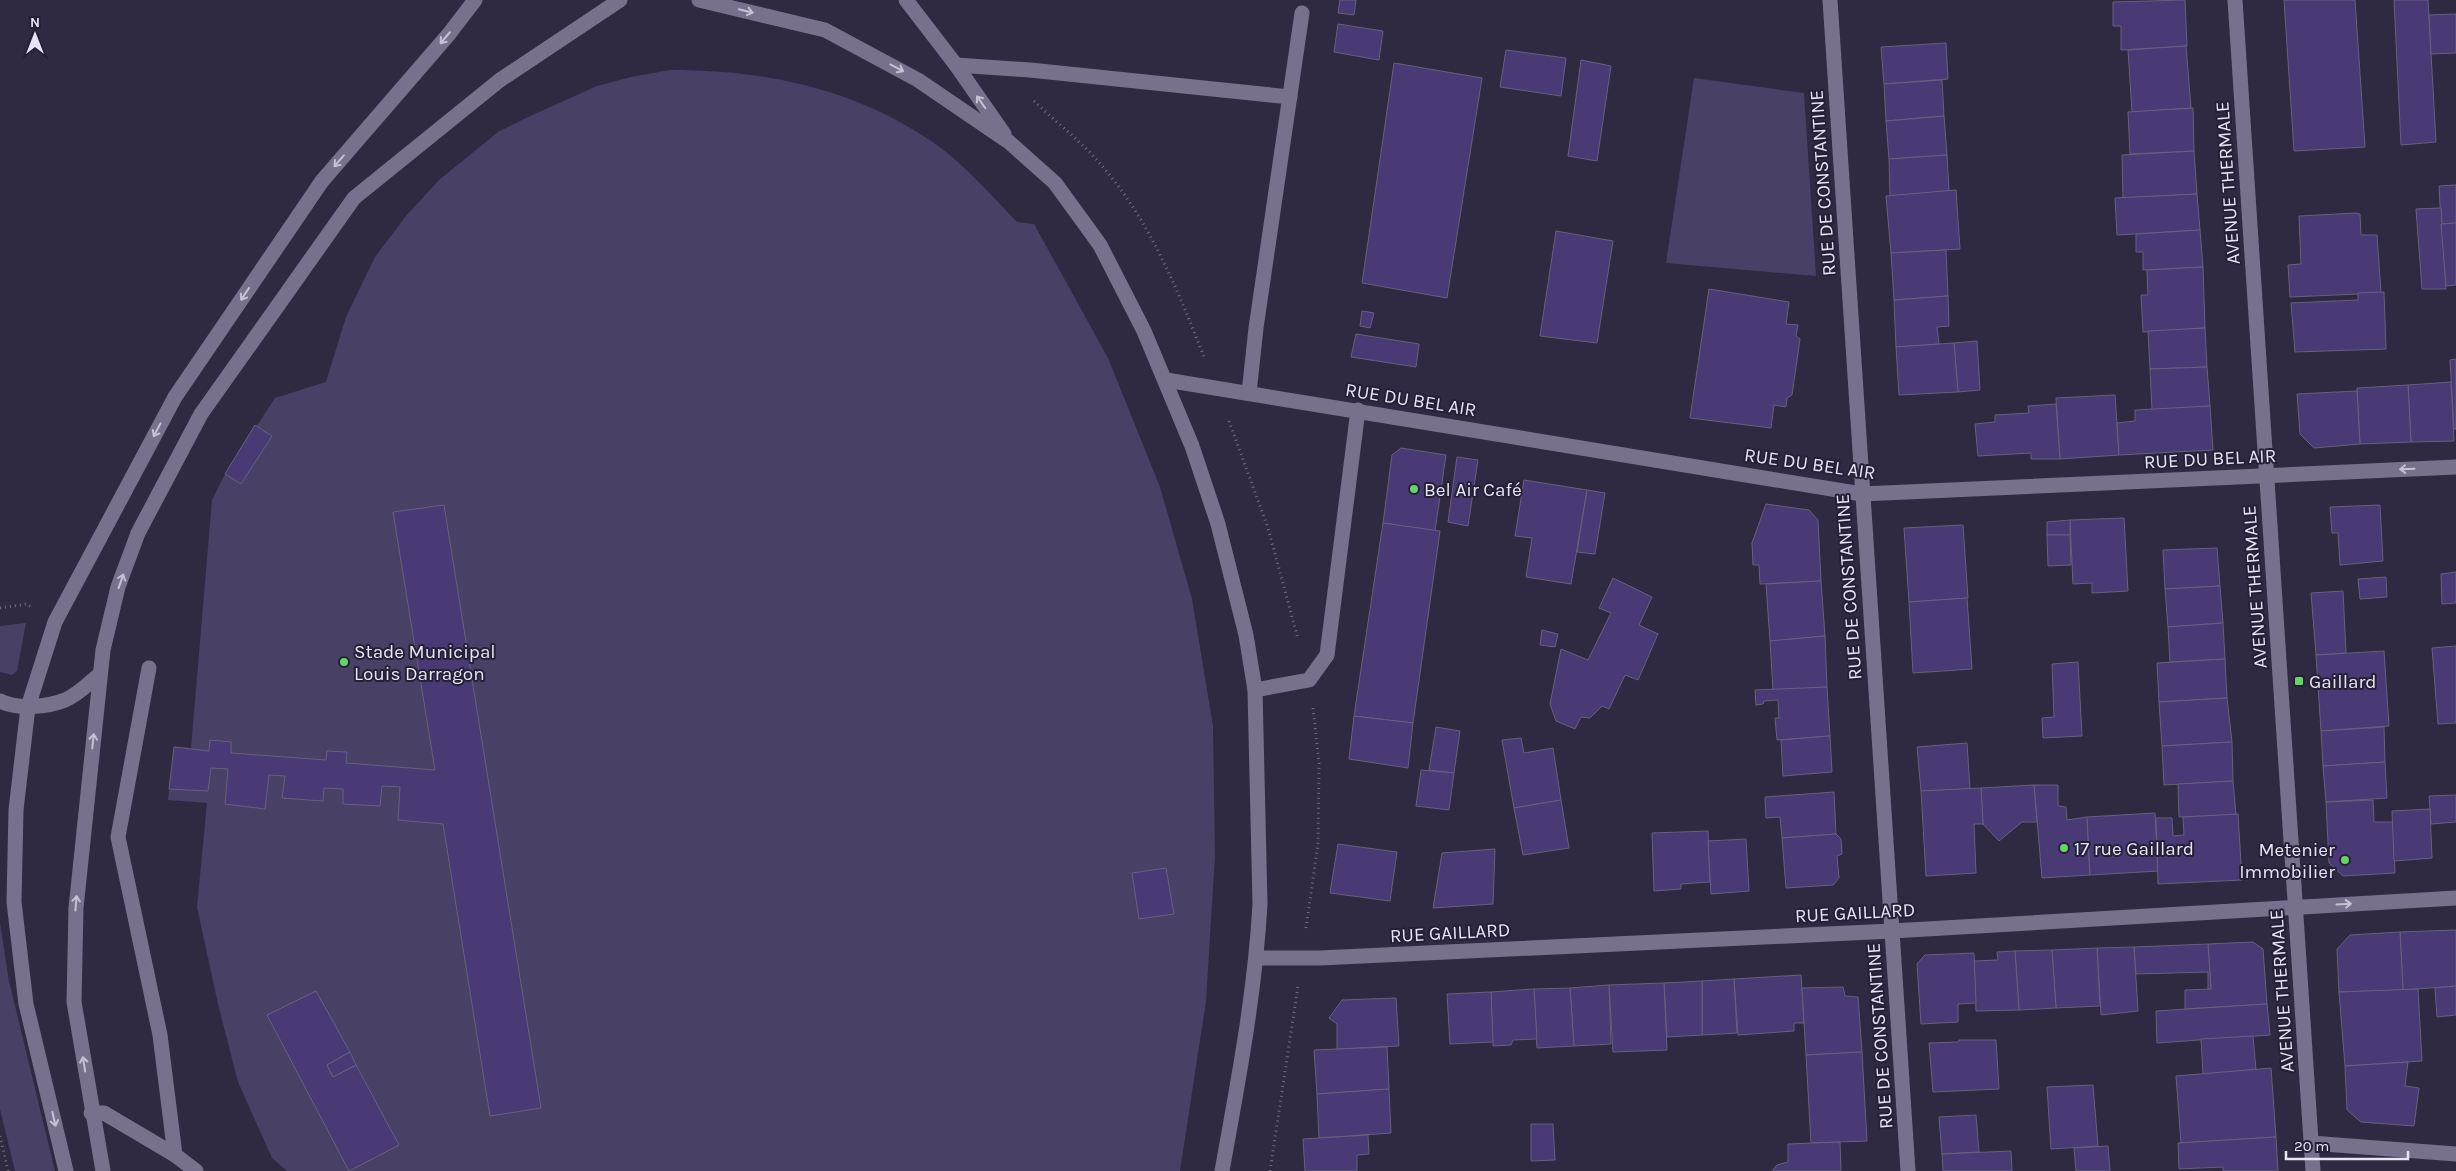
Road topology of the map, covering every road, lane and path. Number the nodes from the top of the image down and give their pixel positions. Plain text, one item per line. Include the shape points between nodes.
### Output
1 (475, 0) edge
2 (620, 0) edge
3 (699, 0) edge
4 (906, 0) edge
5 (1830, 0) edge
6 (2235, 0) edge
7 (1302, 13) dead end
8 (956, 65) junction
9 (1290, 97) junction
10 (1009, 142) junction
11 (1166, 380) junction
12 (1249, 393) junction
13 (1358, 410) junction
14 (2456, 467) edge
15 (2267, 475) junction
16 (1862, 494) junction
17 (149, 668) dead end
18 (100, 674) junction
19 (1255, 690) junction
20 (0, 701) edge
21 (28, 707) junction
22 (2456, 898) edge
23 (2296, 907) junction
24 (1892, 931) junction
25 (1256, 958) junction
26 (91, 1113) junction
27 (0, 1136) edge
28 (2311, 1143) junction
29 (2456, 1154) edge
30 (175, 1155) junction
31 (8, 1171) edge
32 (66, 1171) edge
33 (103, 1171) edge
34 (196, 1171) edge
35 (1222, 1171) edge
36 (1908, 1171) edge
37 (2313, 1171) edge

1 -> 21 street via 322,181 174,397 55,622
18 -> 2 street via 118,587 138,533 201,414 354,198 500,80
3 -> 10 street via 825,30 918,80
4 - 8 street
5 - 16 street, RUE DE CONSTANTINE
6 - 15 street, AVENUE THERMALE
7 - 9 street
8 - 9 street
10 -> 8 street
9 - 12 street
10 - 11 street via 1055,183 1100,245
11 - 12 street, RUE DU BEL AIR
11 - 19 street via 1218,524 1246,635
12 - 13 street, RUE DU BEL AIR
13 - 16 street, RUE DU BEL AIR
13 - 19 street via 1327,655 1309,680
14 -> 15 street, RUE DU BEL AIR
15 - 16 street, RUE DU BEL AIR
15 - 23 street, AVENUE THERMALE
16 - 24 street, RUE DE CONSTANTINE
17 - 30 street via 118,837 160,1035
18 - 21 street via 66,700
26 -> 18 street via 74,1002 76,918
19 - 25 street via 1260,904
20 - 21 street via 11,707
21 -> 32 street via 16,810 14,902 26,1004
23 -> 22 street, RUE GAILLARD
23 - 24 street, RUE GAILLARD
23 - 28 street, AVENUE THERMALE
24 - 25 street, RUE GAILLARD via 1320,958
24 - 36 street, RUE DE CONSTANTINE
25 - 35 street via 1248,1026
26 - 30 street via 104,1113
26 - 33 street
27 - 31 path
28 - 29 street
28 - 37 street, AVENUE THERMALE
30 - 34 street

